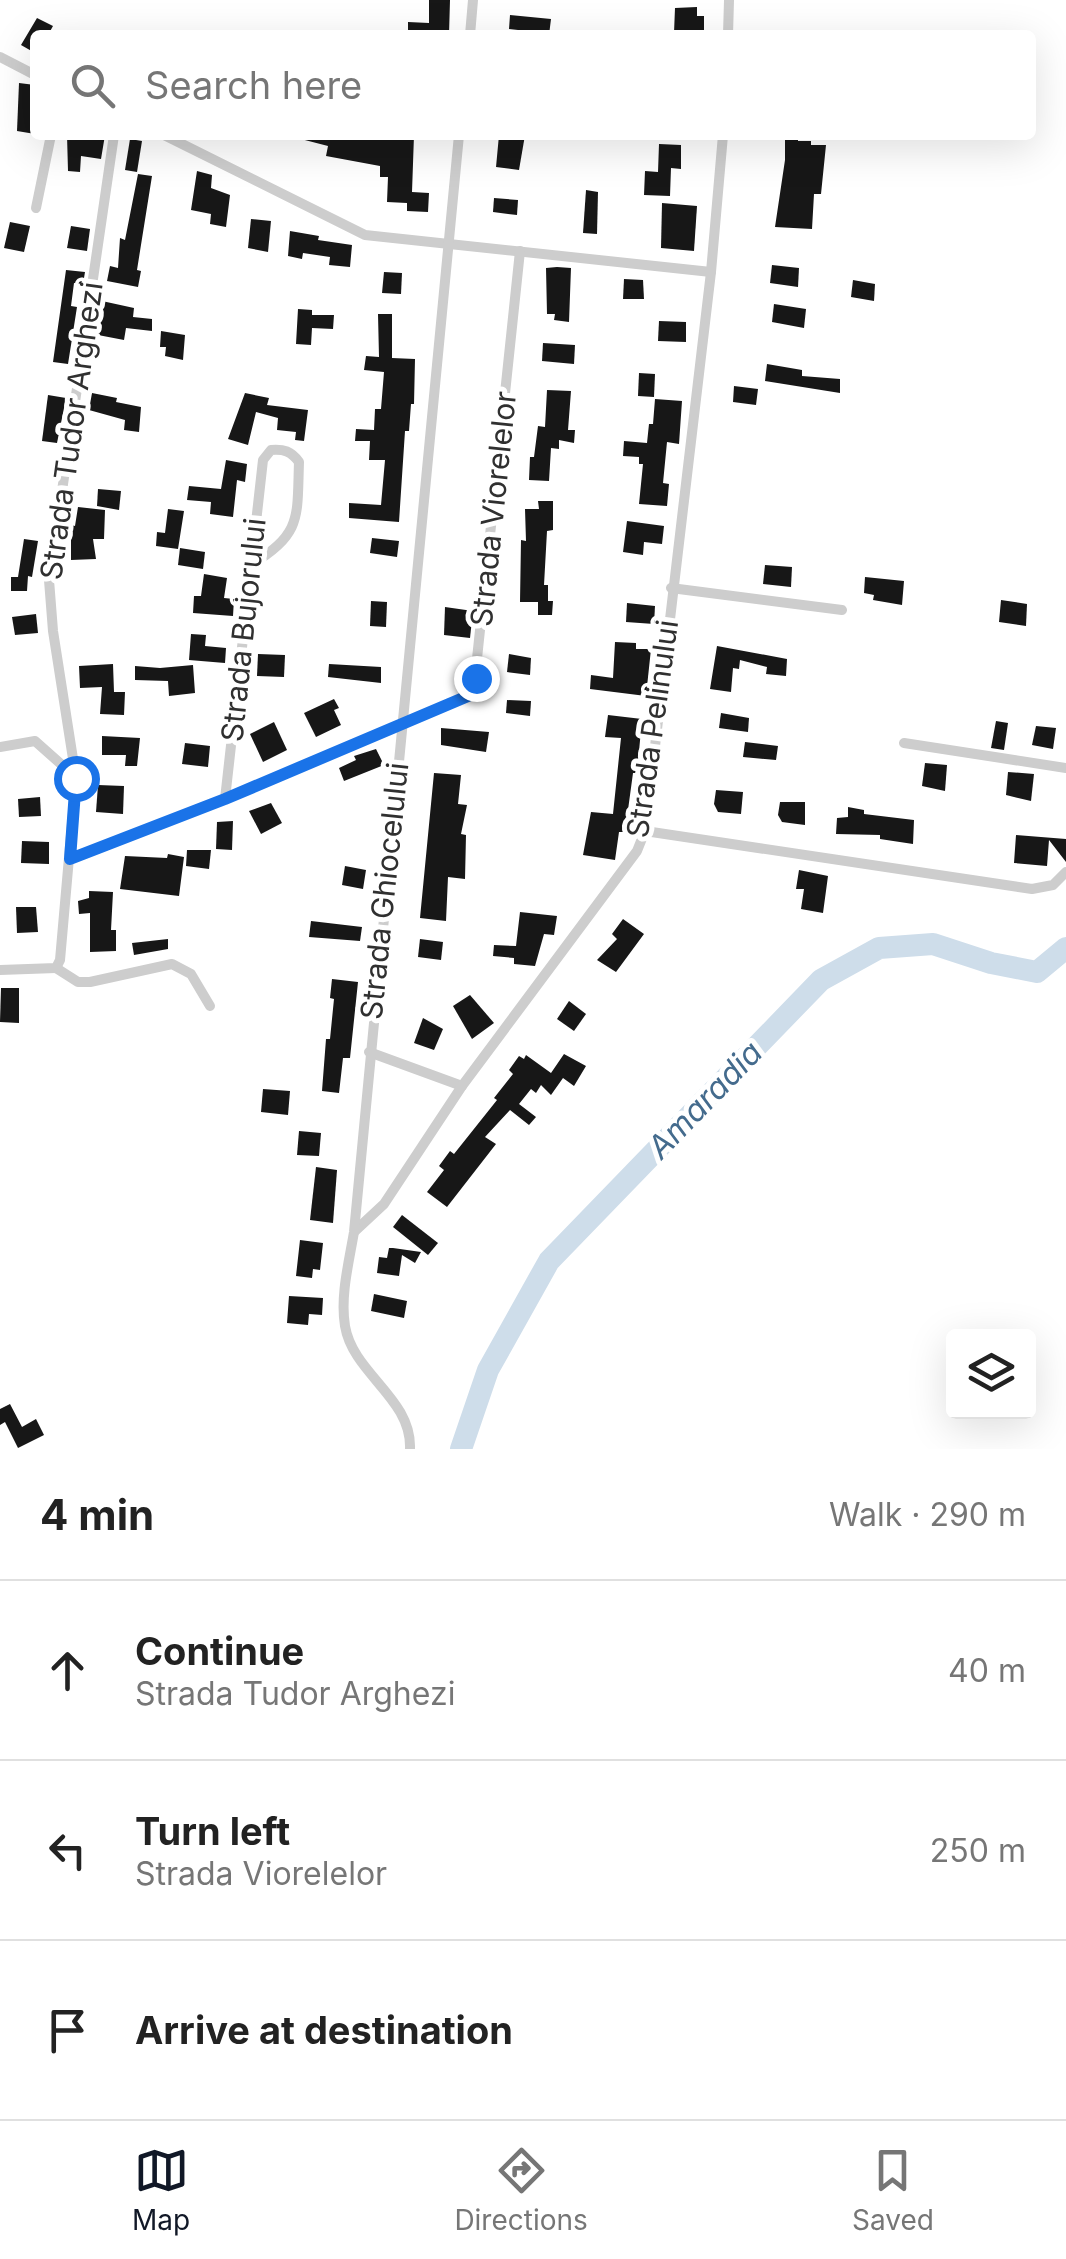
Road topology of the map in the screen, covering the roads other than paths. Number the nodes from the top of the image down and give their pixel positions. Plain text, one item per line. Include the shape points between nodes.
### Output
1 (474, 0) edge
2 (729, 0) edge
3 (471, 30) edge
4 (728, 30) edge
5 (0, 57) edge
6 (30, 72) edge
7 (50, 140) edge
8 (113, 140) edge
9 (174, 140) edge
10 (458, 140) edge
11 (723, 140) edge
12 (36, 208) dead end
13 (447, 242) junction
14 (520, 251) junction
15 (712, 272) junction
16 (252, 565) junction
17 (671, 588) junction
18 (842, 610) dead end
19 (400, 724) junction
20 (904, 743) dead end
21 (0, 748) edge
22 (75, 767) junction
23 (1066, 768) edge
24 (225, 799) junction
25 (645, 831) junction
26 (70, 859) junction
27 (1066, 872) edge
28 (56, 968) junction
29 (0, 970) edge
30 (210, 1006) dead end
31 (369, 1052) junction
32 (462, 1086) junction
33 (354, 1232) junction
34 (410, 1449) edge

1 - 3 street
2 - 4 street
5 - 6 street
7 - 12 street
8 - 22 street, Strada Tudor Arghezi via 49,580
9 - 13 street via 366,235
10 - 13 street, Strada Ghiocelului
11 - 15 street, Strada Pelinului
13 - 14 street
13 - 19 street, Strada Ghiocelului
14 - 15 street
14 - 19 street, Strada Viorelelor via 474,687 468,696
15 - 17 street, Strada Pelinului
16 - 16 street, Strada Bujorului via 292,530 299,462 292,453 271,450 263,460
16 - 24 street, Strada Bujorului
17 - 18 street
17 - 25 street, Strada Pelinului
19 - 24 street, Strada Viorelelor
19 - 31 street, Strada Ghiocelului
20 - 23 street
21 - 22 street via 35,741
22 - 26 street, Strada Tudor Arghezi
24 - 26 street, Strada Viorelelor
25 - 27 street via 1032,889
25 - 32 street, Strada Pelinului
26 - 28 street, Strada Tudor Arghezi
28 - 29 street
28 - 30 street via 90,982 172,964 191,974
31 - 32 street
31 - 33 street, Strada Ghiocelului
32 - 33 street, Strada Pelinului via 384,1204
33 - 34 street, Strada Ghiocelului via 345,1329 408,1422

